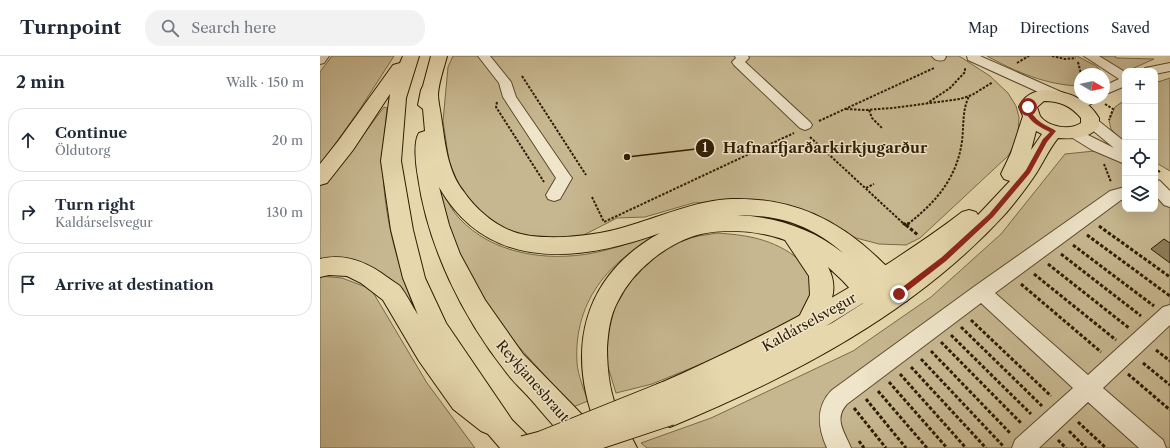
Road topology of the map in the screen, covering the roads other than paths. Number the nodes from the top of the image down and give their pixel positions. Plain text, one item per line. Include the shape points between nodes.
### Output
1 (323, 56) edge
2 (408, 56) edge
3 (411, 56) edge
4 (439, 56) edge
5 (484, 56) edge
6 (972, 56) edge
7 (1090, 56) edge
8 (744, 57) edge
9 (320, 60) edge
10 (1170, 67) edge
11 (1158, 69) edge
12 (1122, 74) edge
13 (1122, 82) edge
14 (1110, 88) edge
15 (430, 90) junction
16 (1074, 99) edge
17 (1074, 100) edge
18 (1080, 104) edge
19 (1030, 110) junction
20 (1090, 120) junction
21 (806, 129) road end
22 (1054, 131) junction
23 (1076, 134) junction
24 (1122, 148) edge
25 (1122, 158) edge
26 (320, 178) edge
27 (1158, 189) edge
28 (1121, 194) edge
29 (554, 195) dead end
30 (1170, 201) edge
31 (792, 233) junction
32 (320, 268) edge
33 (883, 292) junction
34 (982, 292) junction
35 (808, 323) junction
36 (1150, 329) edge
37 (1088, 388) junction
38 (667, 404) junction
39 (1036, 433) edge
40 (511, 439) edge
41 (524, 448) edge
42 (564, 448) edge
43 (595, 448) edge
44 (623, 448) edge
45 (840, 448) edge
46 (1155, 448) edge

1 - 9 street
2 - 26 main road
3 - 40 main road via 397,98 391,161 402,230 414,278 437,331
4 - 15 main road, Reykjanesbraut
5 - 29 street via 505,82 510,97 564,178
6 - 16 street
6 - 19 street via 1015,84 1024,93
7 - 12 street
8 - 21 street via 738,62
10 - 11 street
13 - 14 street
15 - 33 main road via 437,150 448,185 461,204 488,230 508,239 550,246 606,241 690,213 713,208 762,208 801,217 854,248
15 - 43 main road, Reykjanesbraut via 425,121 426,168 437,218 458,274 480,314 510,357 576,431
17 - 19 main road via 1040,96
18 - 20 main road
19 - 22 main road via 1041,125
19 - 33 main road, Kaldárselsvegur via 1024,144 1010,176 992,197
20 - 23 main road via 1090,126 1085,131
20 - 24 street
22 - 23 main road
22 - 33 main road, Kaldárselsvegur via 1044,141 1028,171 991,216 944,259
23 - 25 street
27 - 30 street
28 - 34 street
31 - 33 main road via 834,256
31 - 35 main road via 820,274 822,296
31 - 44 main road via 729,223 701,226 679,233 659,244 625,271 601,310 594,357 603,412
32 - 40 main road via 350,268 369,276 390,293 462,400
33 - 35 main road, Kaldárselsvegur
33 - 38 main road, Kaldárselsvegur via 833,335 772,368 724,392
34 - 37 street
34 - 45 street via 902,350 832,406 829,422
35 - 38 main road, Kaldárselsvegur
36 - 37 street
37 - 39 street
37 - 46 street
38 - 41 main road, Kaldárselsvegur, bridge
38 - 42 main road, Kaldárselsvegur, bridge

